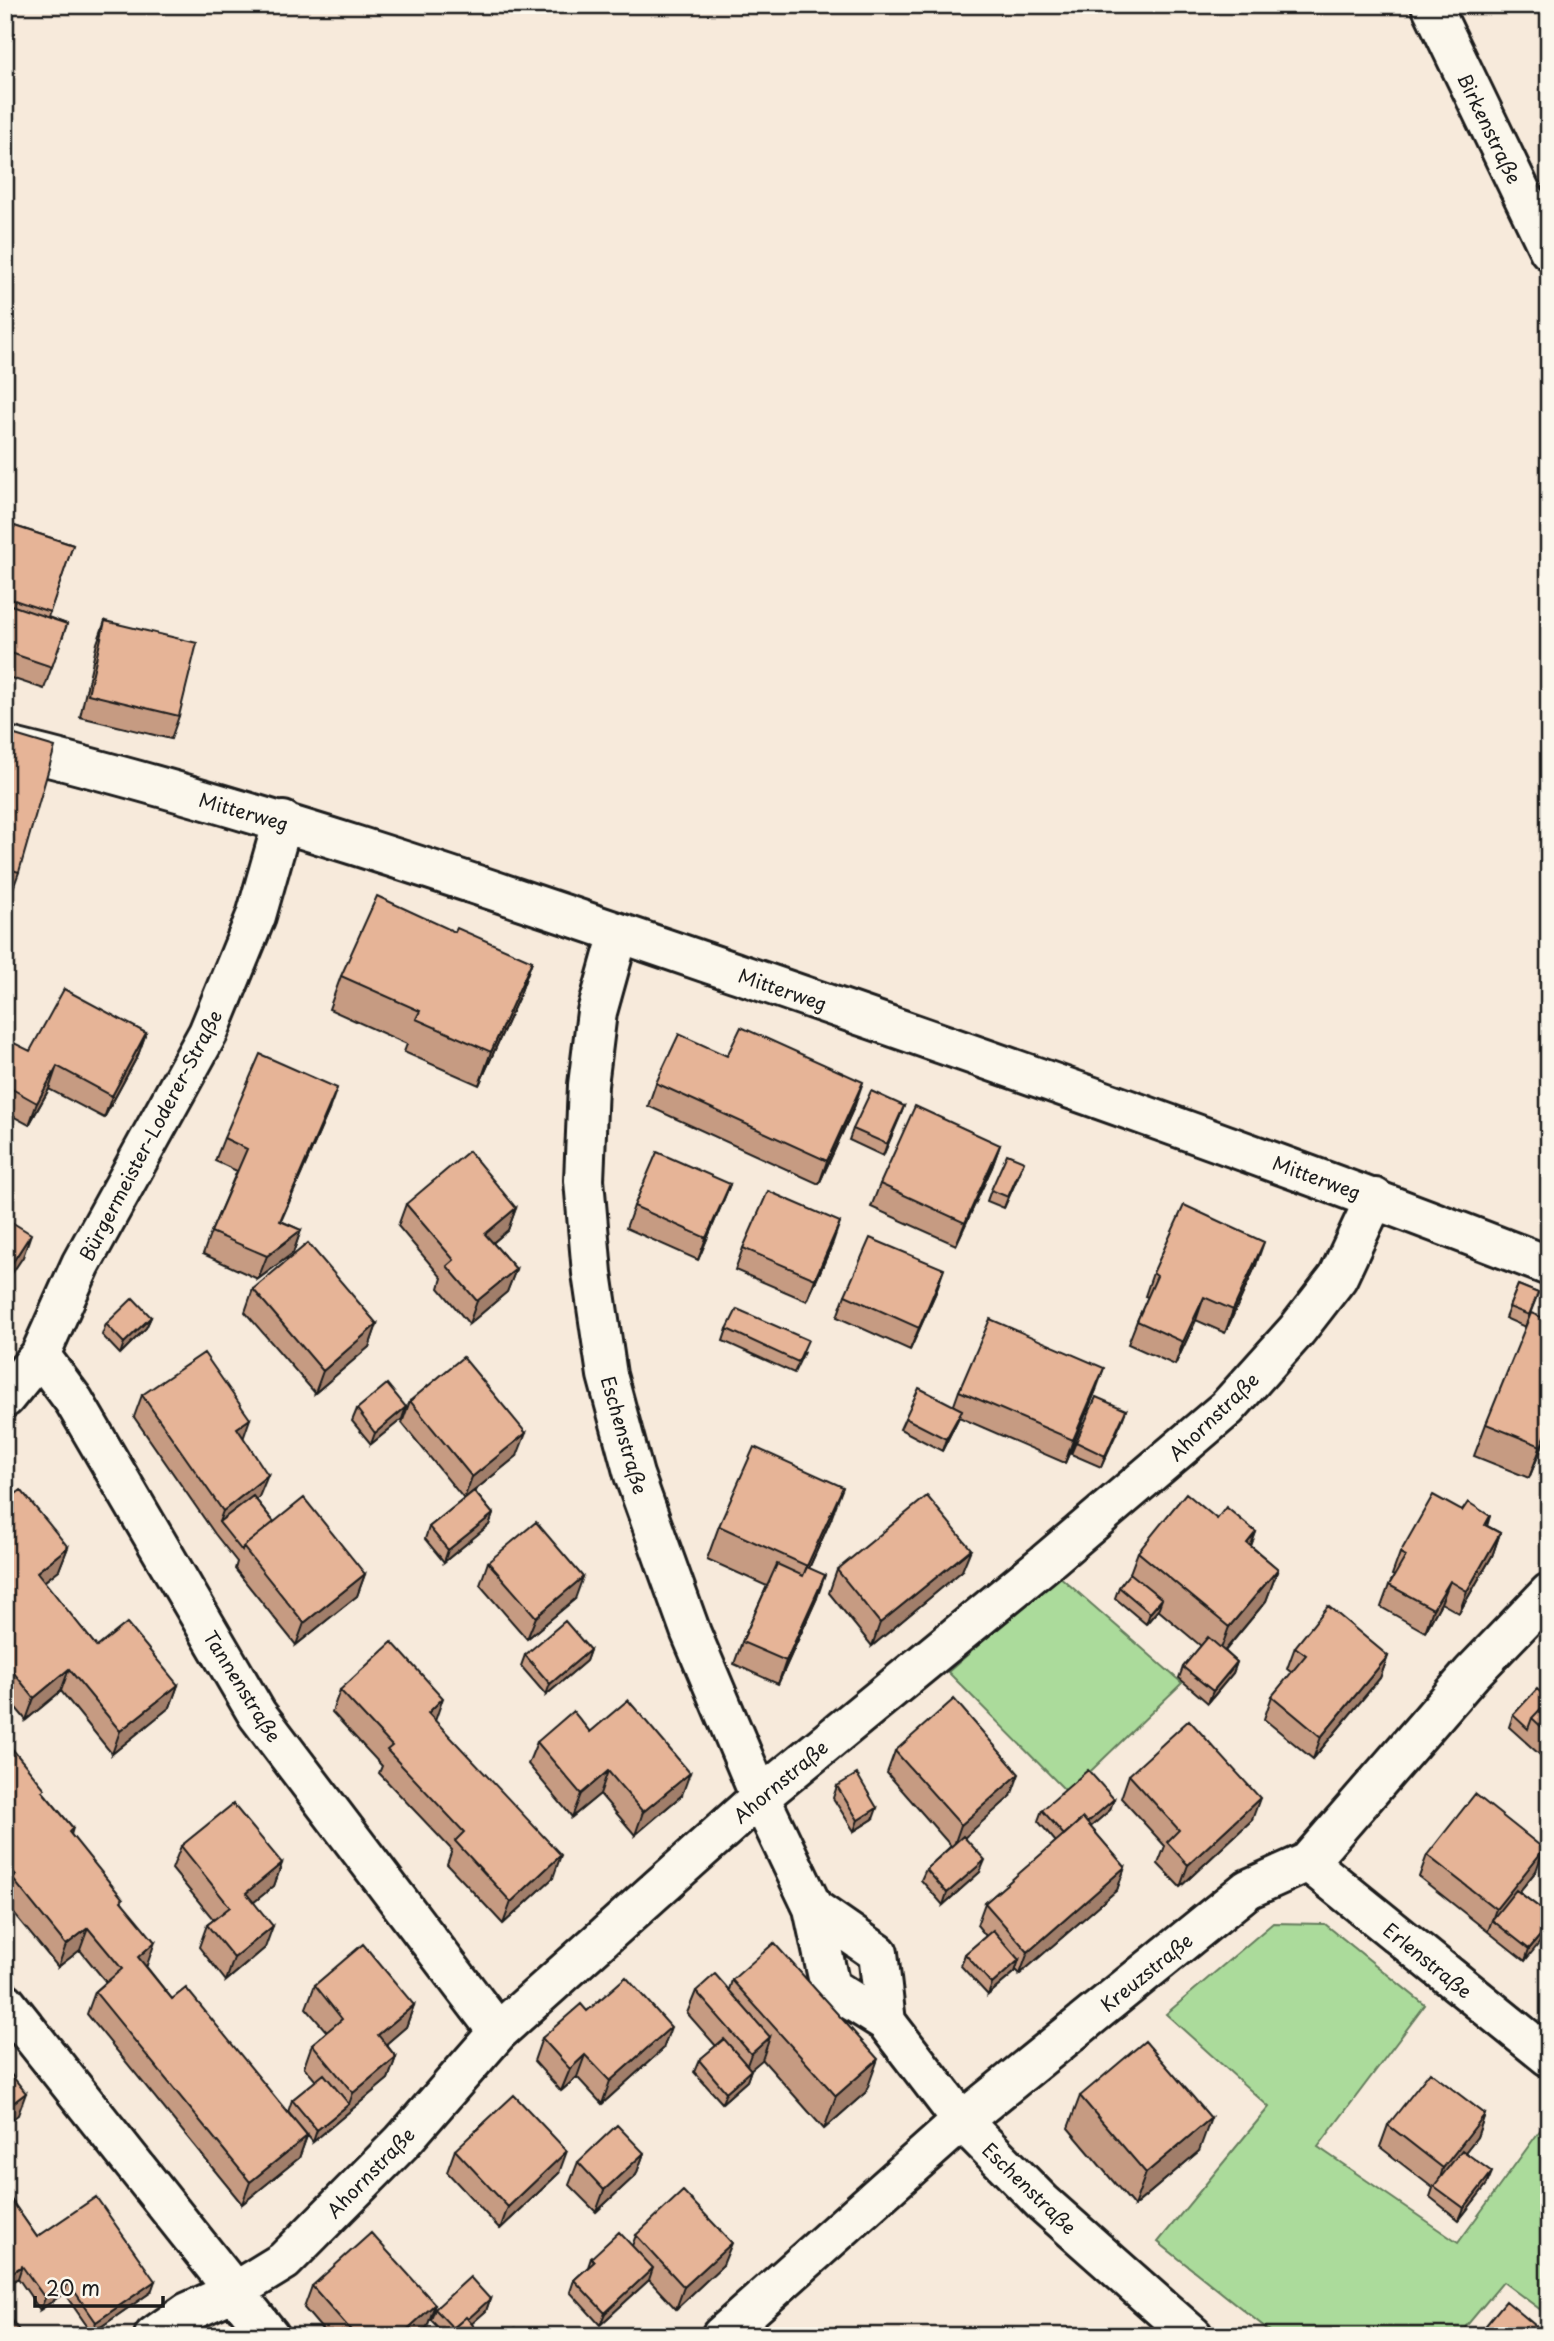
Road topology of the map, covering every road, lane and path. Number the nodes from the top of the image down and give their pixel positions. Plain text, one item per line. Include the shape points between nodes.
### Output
1 (1431, 5) edge
2 (1549, 250) edge
3 (5, 746) edge
4 (283, 821) junction
5 (619, 933) junction
6 (1375, 1198) junction
7 (1549, 1266) edge
8 (40, 1355) junction
9 (5, 1398) edge
10 (1549, 1593) edge
11 (760, 1797) junction
12 (1308, 1862) junction
13 (813, 1908) junction
14 (5, 2002) edge
15 (886, 2022) junction
16 (498, 2032) junction
17 (1549, 2057) edge
18 (962, 2121) junction
19 (235, 2291) junction
20 (154, 2336) edge
21 (271, 2336) edge
22 (721, 2336) edge
23 (1193, 2336) edge

1 - 2 street, Birkenstraße
3 - 4 street, Mitterweg
4 - 5 street, Mitterweg
4 - 8 street, Bürgermeister-Loderer-Straße via 256,916 208,1032 87,1252
5 - 6 street, Mitterweg
5 - 11 street, Eschenstraße via 597,1012 583,1180 607,1375 659,1546
6 - 7 street, Mitterweg
6 - 11 street, Ahornstraße via 1338,1277 1227,1408
8 - 9 street, Bürgermeister-Loderer-Straße
8 - 16 street, Tannenstraße via 74,1401 257,1714
10 - 12 street, Kreuzstraße via 1472,1673
11 - 13 street, Eschenstraße
11 - 16 street, Ahornstraße
12 - 17 street, Erlenstraße
12 - 18 street, Kreuzstraße via 1248,1889
13 - 15 street, Eschenstraße via 830,1987
13 - 15 street, Eschenstraße via 878,1954
14 - 19 street
15 - 18 street, Eschenstraße
16 - 19 street, Ahornstraße via 402,2141 284,2261
18 - 22 street, Kreuzstraße
18 - 23 street, Eschenstraße via 1043,2203
19 - 20 street, Ahornstraße via 188,2312
19 - 21 street

